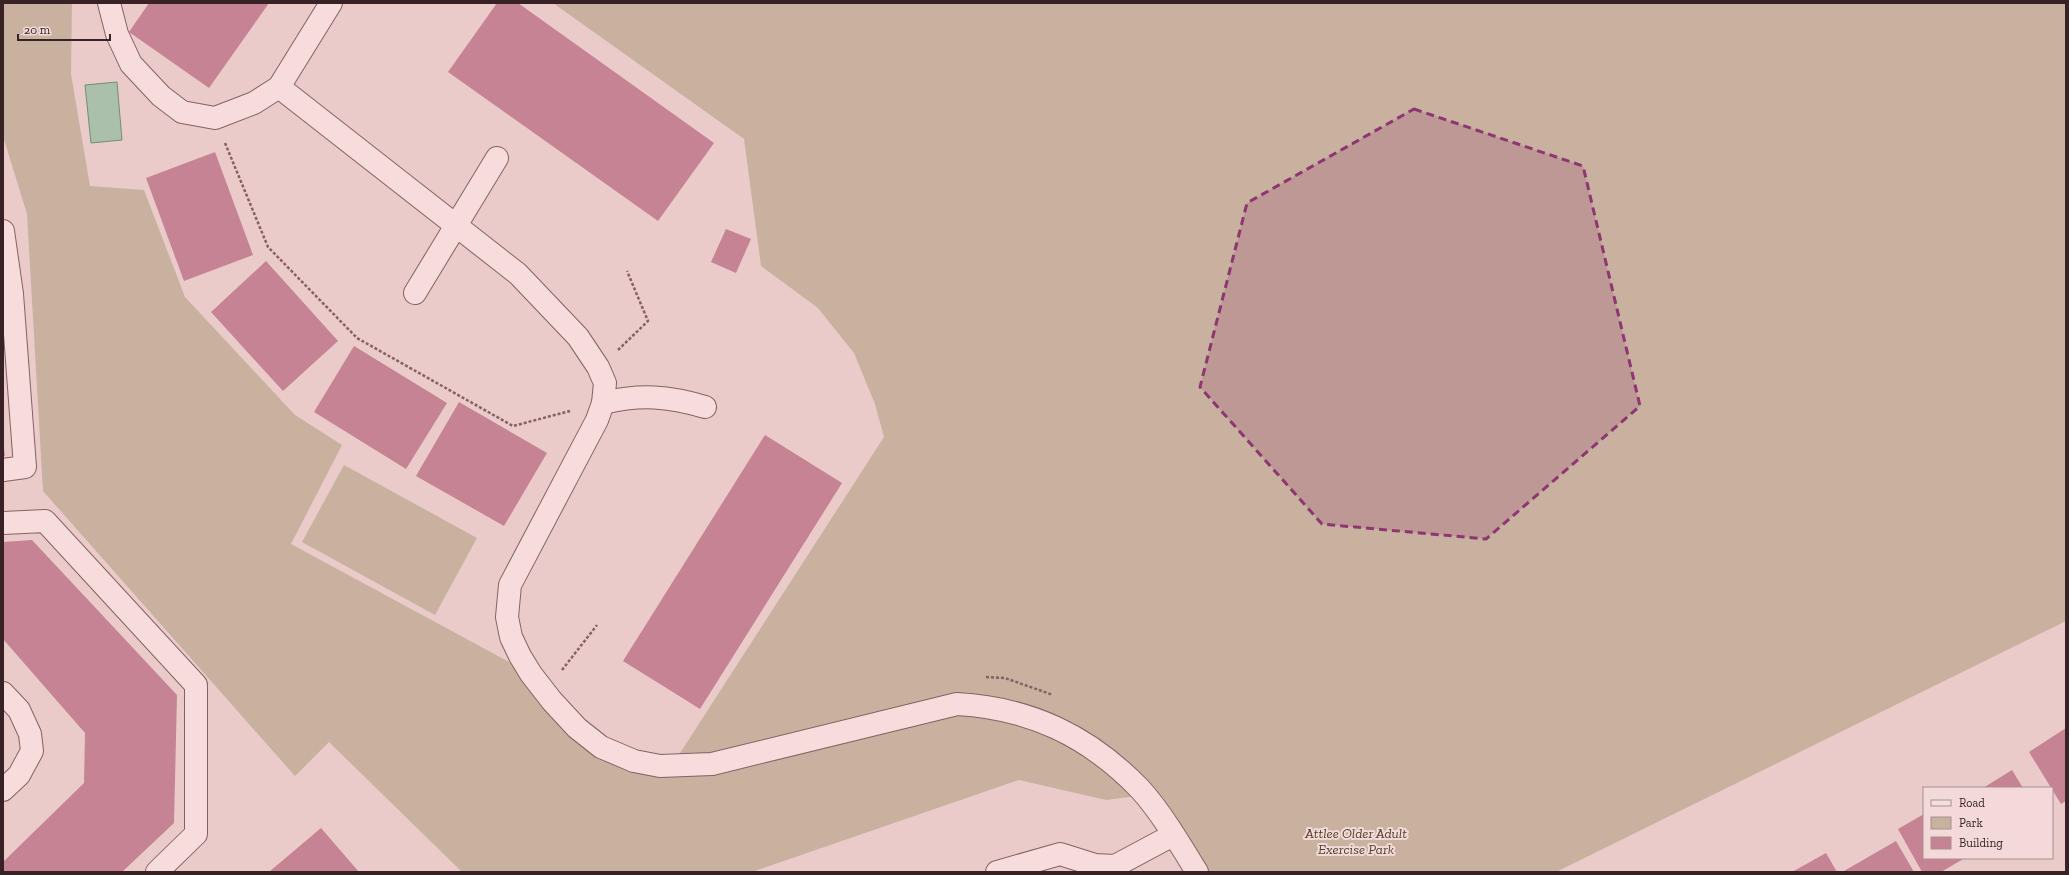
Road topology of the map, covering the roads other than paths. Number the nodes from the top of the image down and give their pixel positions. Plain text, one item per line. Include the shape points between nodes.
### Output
1 (109, 3) edge
2 (331, 3) edge
3 (279, 87) junction
4 (497, 158) dead end
5 (456, 226) junction
6 (3, 231) edge
7 (5, 263) edge
8 (416, 293) dead end
9 (603, 403) junction
10 (704, 408) dead end
11 (3, 470) edge
12 (3, 523) edge
13 (3, 692) edge
14 (3, 790) edge
15 (1173, 834) junction
16 (157, 872) edge
17 (997, 872) edge
18 (1197, 872) edge

1 - 3 lane via 117,34 131,64 161,96 182,112 215,118 254,103
2 - 3 lane
3 - 5 lane
4 - 5 lane
5 - 8 lane
5 - 9 lane via 518,274 578,337 598,367 605,383
6 - 7 lane
7 - 11 lane via 12,294 25,467
9 - 10 lane via 643,397 677,399
9 - 15 lane via 597,420 510,585 507,617 517,649 531,674 577,728 601,747 634,761 660,766 712,764 957,704 987,706 1017,712 1061,730 1097,751 1140,790
12 - 16 lane via 45,521 196,685 196,834
13 - 14 lane via 19,710 30,734 32,751 19,775
15 - 17 lane via 1115,866 1094,865 1060,854
15 - 18 lane

